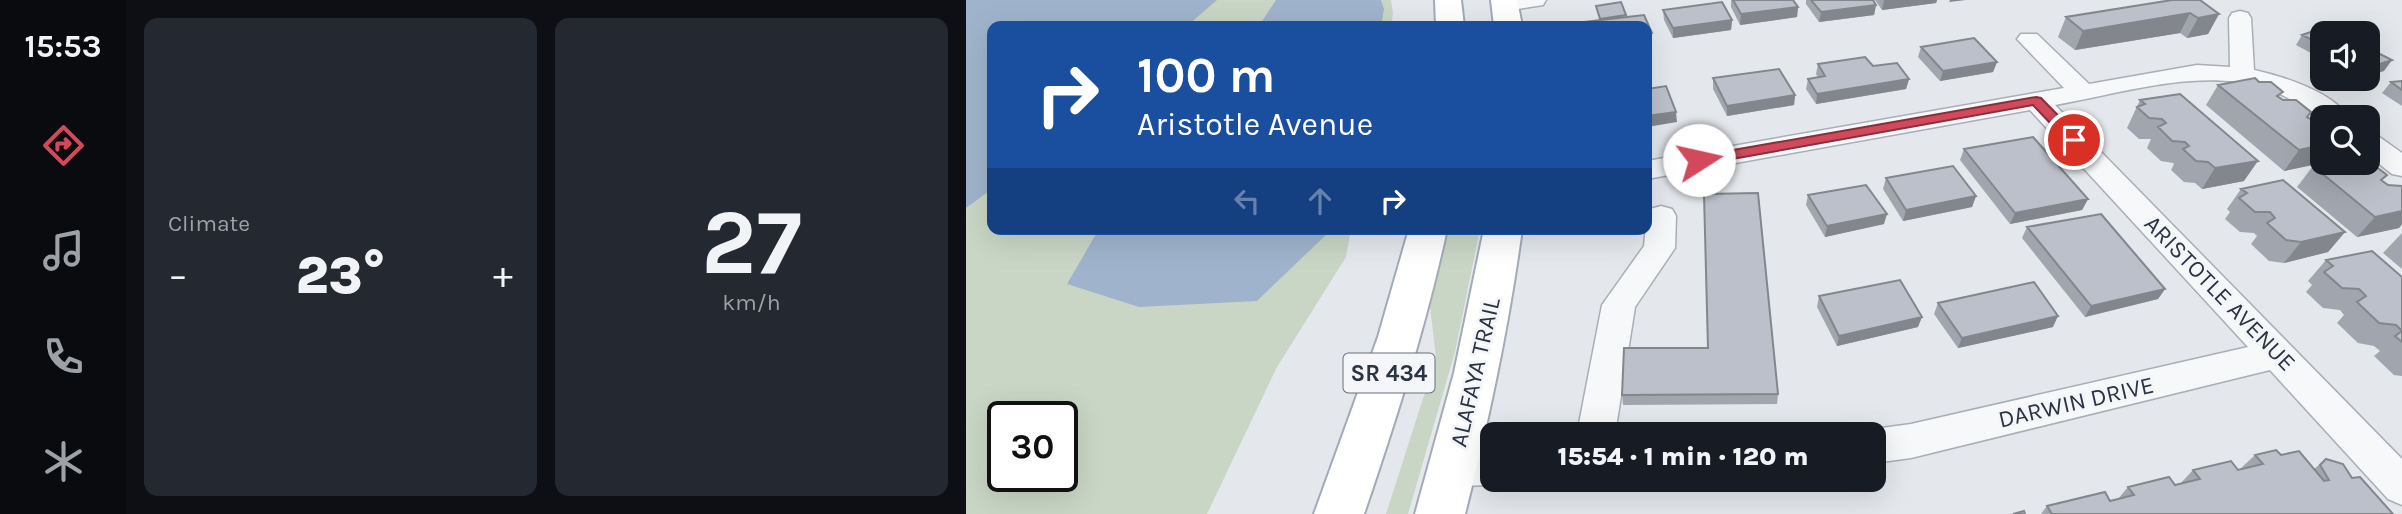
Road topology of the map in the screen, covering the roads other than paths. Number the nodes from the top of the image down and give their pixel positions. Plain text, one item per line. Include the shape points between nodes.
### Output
1 (1448, 0) edge
2 (1535, 0) edge
3 (1506, 10) edge
4 (2240, 18) dead end
5 (1450, 21) edge
6 (2029, 39) dead end
7 (2242, 74) junction
8 (2083, 92) junction
9 (2036, 101) junction
10 (2316, 105) edge
11 (2380, 151) edge
12 (2402, 167) edge
13 (1652, 169) edge
14 (1661, 216) dead end
15 (1427, 235) edge
16 (1502, 235) edge
17 (2278, 354) junction
18 (1597, 422) edge
19 (1886, 444) edge
20 (1473, 467) edge
21 (2402, 486) edge
22 (1339, 514) edge
23 (1440, 514) edge

1 - 5 main road
2 - 3 street
4 - 7 street
6 - 8 street
7 - 8 street via 2197,72
7 - 10 street via 2285,85
8 - 9 street
9 - 13 street
9 - 17 street, ARISTOTLE AVENUE
11 - 12 street
14 - 18 street via 1659,248 1619,305
15 - 22 main road, SR 434 via 1409,308
16 - 20 main road, ALAFAYA TRAIL / SR 434 via 1480,358
17 - 19 street, DARWIN DRIVE
17 - 21 street, ARISTOTLE AVENUE
20 - 23 main road, ALAFAYA TRAIL / SR 434

